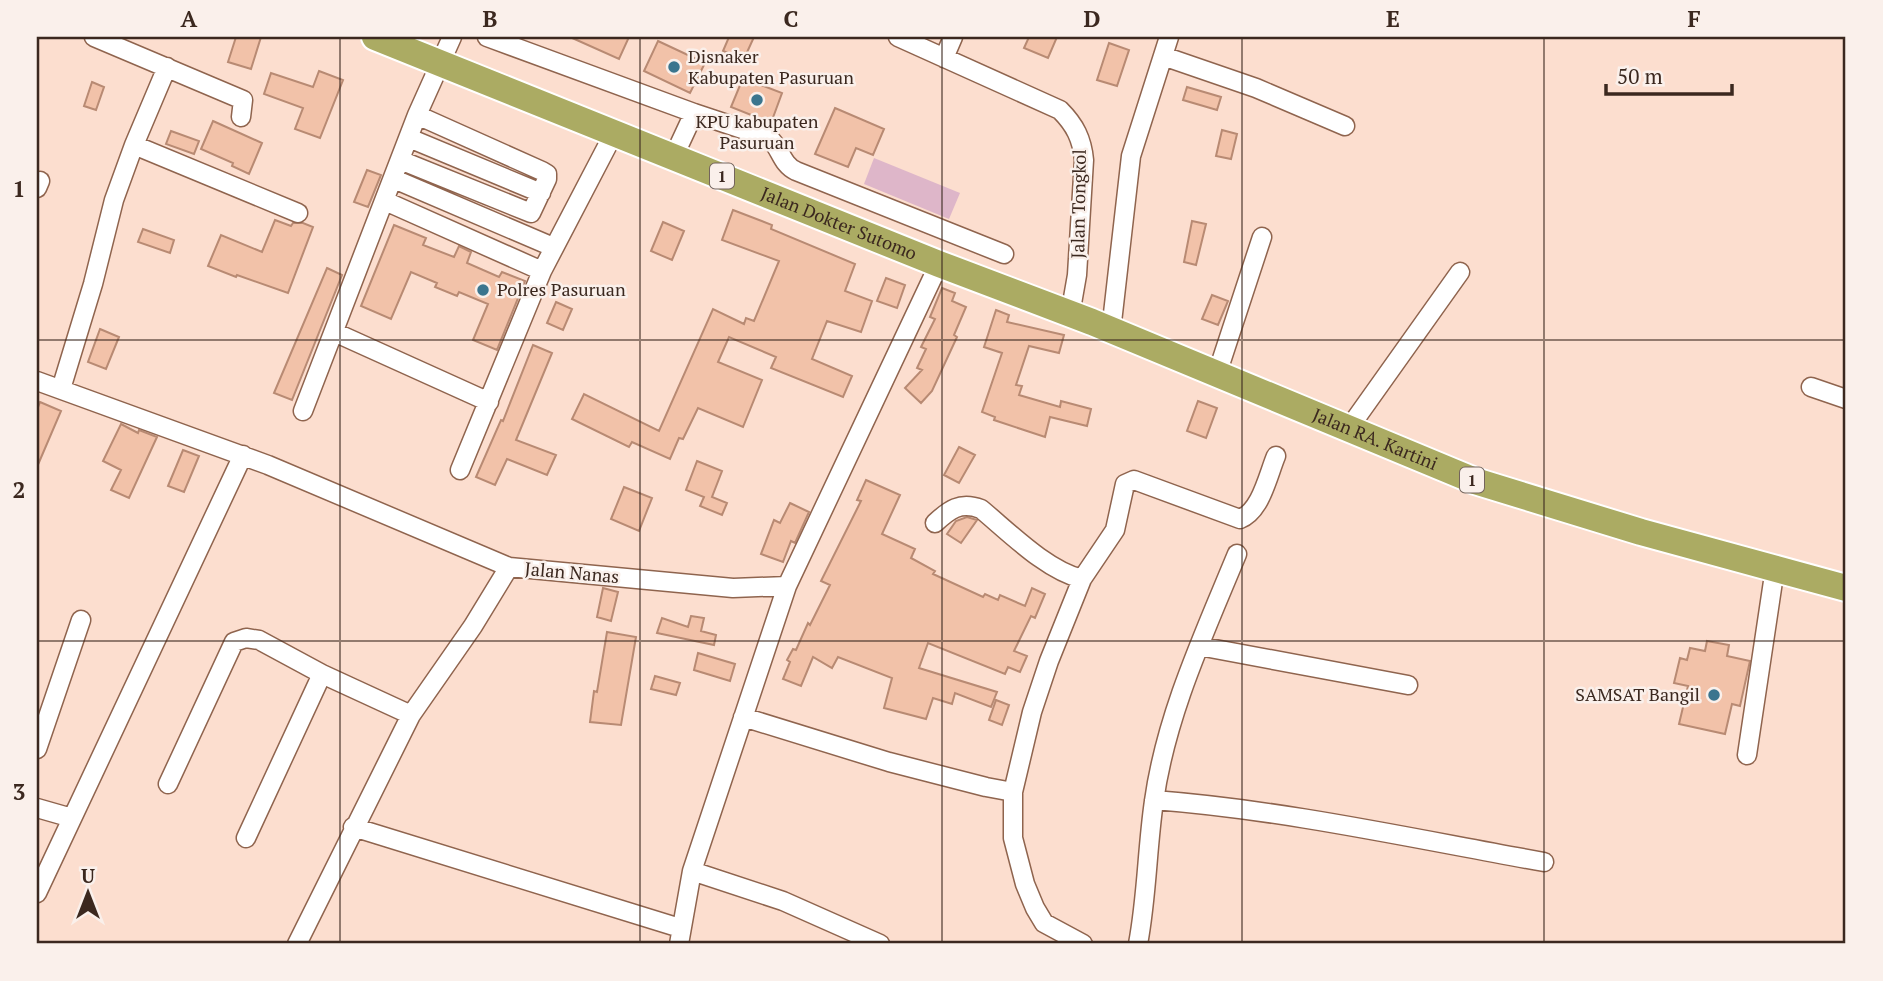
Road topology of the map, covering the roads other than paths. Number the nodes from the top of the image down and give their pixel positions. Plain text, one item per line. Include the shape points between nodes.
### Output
1 (94, 37) edge
2 (375, 37) edge
3 (452, 37) edge
4 (487, 37) edge
5 (898, 37) edge
6 (953, 37) edge
7 (1170, 37) edge
8 (1163, 56) junction
9 (944, 58) junction
10 (440, 62) junction
11 (167, 67) junction
12 (694, 113) junction
13 (417, 115) junction
14 (241, 117) dead end
15 (1345, 126) dead end
16 (614, 132) junction
17 (409, 138) junction
18 (134, 145) junction
19 (674, 156) junction
20 (400, 160) junction
21 (394, 179) junction
22 (541, 193) junction
23 (385, 201) junction
24 (298, 214) dead end
25 (531, 214) junction
26 (521, 233) junction
27 (1262, 237) dead end
28 (553, 247) junction
29 (1004, 254) dead end
30 (939, 264) junction
31 (542, 271) junction
32 (1461, 272) dead end
33 (1093, 323) junction
34 (334, 332) junction
35 (1217, 374) junction
36 (37, 381) edge
37 (1811, 387) dead end
38 (61, 390) junction
39 (1846, 399) edge
40 (489, 402) junction
41 (303, 411) dead end
42 (1349, 428) junction
43 (243, 456) junction
44 (1276, 456) dead end
45 (460, 470) dead end
46 (935, 523) dead end
47 (1237, 554) dead end
48 (509, 567) junction
49 (1775, 568) junction
50 (1074, 577) junction
51 (786, 586) junction
52 (1846, 588) edge
53 (81, 620) dead end
54 (1199, 646) junction
55 (323, 674) junction
56 (1408, 685) dead end
57 (411, 715) junction
58 (743, 717) junction
59 (37, 748) edge
60 (1747, 755) dead end
61 (168, 784) dead end
62 (1009, 791) junction
63 (1154, 800) junction
64 (37, 808) edge
65 (72, 818) junction
66 (354, 827) junction
67 (246, 838) dead end
68 (1544, 862) dead end
69 (692, 871) junction
70 (37, 893) edge
71 (680, 936) edge
72 (297, 944) edge
73 (880, 944) edge
74 (1083, 944) edge
75 (1138, 944) edge

1 - 11 street
2 - 10 highway, Jalan Dokter Sutomo / 1
3 - 10 street
4 - 12 street
5 - 9 street, Jalan Tongkol
6 - 9 street
7 - 8 street
8 - 15 street via 1256,88
8 - 33 street via 1131,156
9 - 33 street, Jalan Tongkol via 1060,110 1073,123 1084,160 1077,275
10 - 13 street
10 - 16 highway, Jalan Dokter Sutomo / 1
11 - 14 street via 243,100
11 - 18 street
12 - 19 street
12 - 29 street via 769,138 787,166 796,171
13 - 17 street
13 - 22 street via 542,170 547,179
16 - 19 highway, Jalan Dokter Sutomo / 1
16 - 28 street
17 - 20 street
17 - 22 street
18 - 24 street
18 - 38 street
19 - 30 highway, Jalan Dokter Sutomo / 1
20 - 21 street
20 - 25 street
21 - 23 street
21 - 26 street
22 - 25 street
23 - 31 street
23 - 34 street
25 - 26 street
26 - 28 street
27 - 35 street
28 - 31 street
30 - 33 highway, Jalan Dokter Sutomo / 1
30 - 51 street
31 - 40 street
32 - 42 street
33 - 35 highway, Jalan RA. Kartini / 1
34 - 40 street
34 - 41 street
35 - 42 highway, Jalan RA. Kartini / 1
36 - 38 street, Jalan Nanas
37 - 39 street
38 - 43 street, Jalan Nanas
40 - 45 street
42 - 49 highway, Jalan RA. Kartini / 1 via 1475,481
43 - 48 street, Jalan Nanas
43 - 65 street
44 - 50 street via 1254,508 1240,519 1129,481 1122,488 1115,530
46 - 50 street via 961,505 981,509 1050,565
47 - 54 street
48 - 51 street, Jalan Nanas via 733,588
48 - 57 street
49 - 52 highway, Jalan RA. Kartini / 1
49 - 60 street
50 - 62 street
51 - 58 street
53 - 59 street
54 - 56 street
54 - 63 street via 1175,710
55 - 57 street
55 - 61 street via 259,640 234,642
55 - 67 street
57 - 66 street
58 - 62 street via 888,762
58 - 69 street
62 - 74 street via 1013,838 1035,908 1044,923
63 - 68 street via 1290,818
63 - 75 street
64 - 65 street
65 - 70 street
66 - 71 street
66 - 72 street
69 - 71 street
69 - 73 street via 783,901

